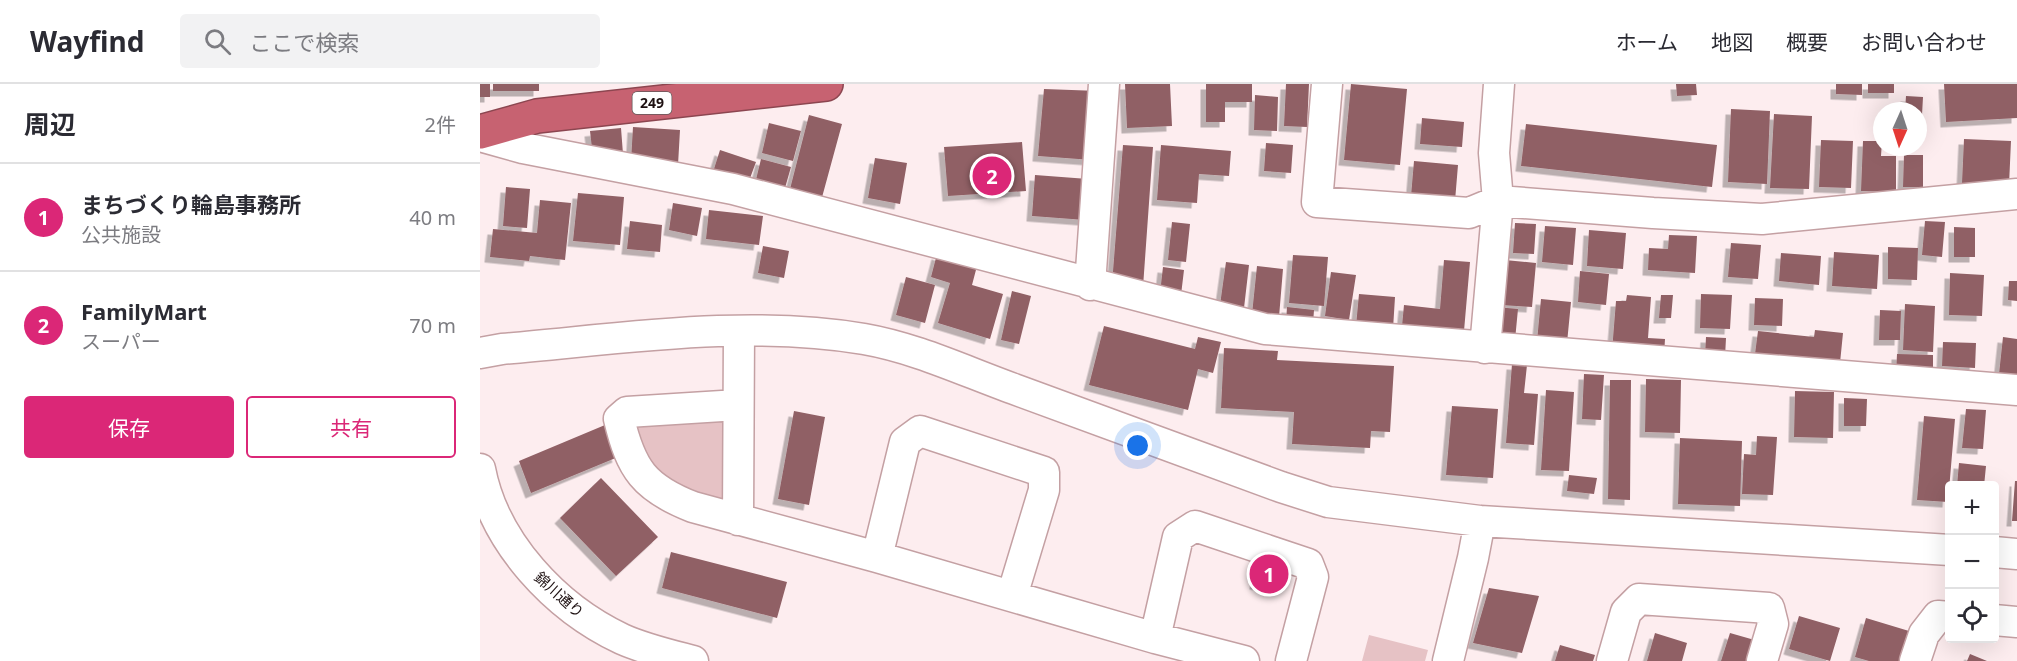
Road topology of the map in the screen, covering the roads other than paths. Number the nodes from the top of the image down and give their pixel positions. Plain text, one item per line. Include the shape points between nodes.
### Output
1 (817, 84) edge
2 (1104, 84) edge
3 (1327, 84) edge
4 (1499, 84) edge
5 (480, 134) edge
6 (2017, 194) edge
7 (1498, 201) junction
8 (1090, 285) junction
9 (738, 331) junction
10 (1485, 348) junction
11 (480, 353) edge
12 (2017, 390) edge
13 (738, 405) junction
14 (480, 469) edge
15 (738, 520) junction
16 (1480, 520) junction
17 (1945, 550) edge
18 (1999, 552) edge
19 (2017, 554) edge
20 (877, 557) junction
21 (1012, 596) junction
22 (1945, 617) edge
23 (1999, 620) edge
24 (2017, 622) edge
25 (1155, 638) junction
26 (693, 661) edge
27 (1244, 661) edge
28 (1291, 661) edge
29 (1448, 661) edge
30 (1612, 661) edge
31 (1762, 661) edge
32 (1915, 661) edge

1 - 5 highway, 249 via 537,116
2 - 8 street
3 - 7 street via 1317,202 1469,213
4 - 7 street via 1494,153
5 - 8 street via 523,148 733,189
6 - 7 street via 1762,219
7 - 10 street
8 - 10 street via 1265,329
9 - 11 street
9 - 13 street
9 - 16 street via 852,338 906,348 1328,502
10 - 12 street
13 - 15 street
13 - 15 street via 627,412 619,419 629,455 651,484 670,498
14 - 26 street, 錦川通り via 507,537 538,578 561,600 625,640
15 - 20 street
16 - 17 street
16 - 29 street
18 - 19 street
20 - 21 street
20 - 21 street via 905,442 920,431 1044,472 1044,490
21 - 25 street
22 - 32 street via 1938,616 1924,634
23 - 24 street
25 - 27 street
25 - 28 street via 1178,537 1195,525 1308,564 1313,577
30 - 31 street via 1626,612 1639,599 1769,608 1773,624

